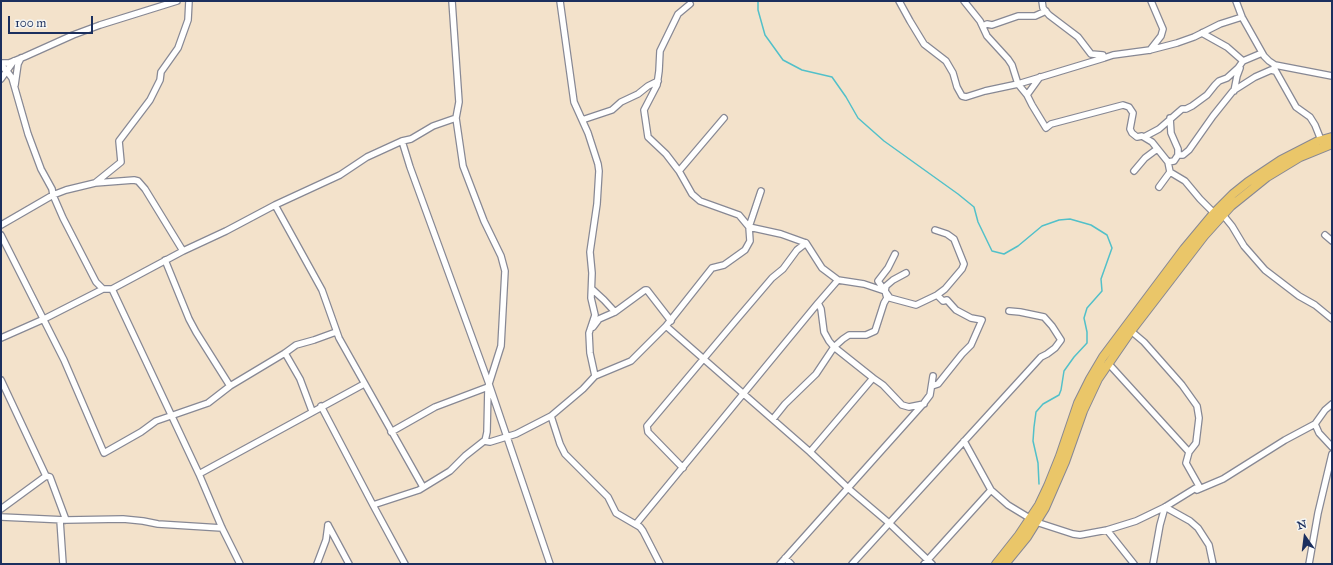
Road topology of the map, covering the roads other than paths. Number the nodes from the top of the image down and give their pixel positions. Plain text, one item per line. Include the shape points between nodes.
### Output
1 (177, 1) edge
2 (189, 1) edge
3 (452, 1) edge
4 (567, 1) edge
5 (899, 1) edge
6 (964, 1) edge
7 (1042, 1) edge
8 (1151, 1) edge
9 (1236, 1) edge
10 (560, 3) edge
11 (690, 4) dead end
12 (1046, 11) junction
13 (1242, 17) junction
14 (982, 26) junction
15 (1202, 34) junction
16 (1150, 50) junction
17 (1262, 53) junction
18 (21, 58) junction
19 (1104, 58) junction
20 (14, 61) junction
21 (1269, 61) junction
22 (1242, 62) junction
23 (1, 63) edge
24 (1, 66) edge
25 (7, 71) junction
26 (1275, 71) junction
27 (1332, 76) edge
28 (1040, 77) junction
29 (1, 79) edge
30 (658, 81) junction
31 (1018, 84) junction
32 (14, 87) junction
33 (1234, 91) junction
34 (1027, 95) junction
35 (456, 118) junction
36 (724, 118) dead end
37 (1170, 118) junction
38 (582, 120) junction
39 (1144, 137) junction
40 (1332, 137) edge
41 (1321, 140) junction
42 (402, 141) junction
43 (1332, 144) edge
44 (1157, 149) junction
45 (1178, 155) junction
46 (1168, 162) junction
47 (679, 171) junction
48 (1134, 171) dead end
49 (1170, 172) junction
50 (95, 183) junction
51 (1159, 187) dead end
52 (761, 191) dead end
53 (53, 194) junction
54 (275, 206) junction
55 (1214, 213) junction
56 (1223, 214) junction
57 (1, 225) edge
58 (749, 227) junction
59 (758, 229) junction
60 (935, 230) dead end
61 (749, 234) junction
62 (1, 235) edge
63 (1325, 235) dead end
64 (1332, 241) edge
65 (806, 243) junction
66 (182, 250) junction
67 (895, 254) dead end
68 (165, 260) junction
69 (906, 273) dead end
70 (838, 280) junction
71 (103, 289) junction
72 (112, 289) junction
73 (592, 289) junction
74 (885, 290) junction
75 (937, 295) junction
76 (818, 303) junction
77 (1009, 311) dead end
78 (615, 312) junction
79 (1332, 319) edge
80 (44, 320) junction
81 (671, 321) junction
82 (666, 326) junction
83 (1132, 331) junction
84 (336, 332) dead end
85 (589, 333) junction
86 (1, 338) edge
87 (834, 347) junction
88 (285, 353) junction
89 (703, 359) junction
90 (1108, 363) junction
91 (595, 376) junction
92 (934, 376) dead end
93 (873, 378) junction
94 (1, 380) edge
95 (364, 384) junction
96 (489, 385) junction
97 (230, 386) junction
98 (932, 386) junction
99 (744, 394) junction
100 (924, 404) junction
101 (1332, 404) edge
102 (321, 406) junction
103 (312, 411) junction
104 (172, 415) junction
105 (551, 416) junction
106 (773, 420) junction
107 (1315, 424) junction
108 (391, 432) junction
109 (506, 436) junction
110 (964, 441) junction
111 (485, 442) junction
112 (1332, 447) edge
113 (810, 452) junction
114 (1189, 452) junction
115 (1332, 454) edge
116 (683, 468) junction
117 (199, 474) junction
118 (46, 476) junction
119 (423, 487) junction
120 (849, 489) junction
121 (991, 490) junction
122 (373, 505) junction
123 (1165, 507) junction
124 (1, 509) edge
125 (1, 516) edge
126 (63, 520) junction
127 (1033, 521) junction
128 (889, 523) junction
129 (636, 524) junction
130 (222, 528) junction
131 (1107, 530) junction
132 (785, 558) junction
133 (928, 563) edge
134 (63, 564) edge
135 (240, 564) edge
136 (317, 564) edge
137 (349, 564) edge
138 (405, 564) edge
139 (550, 564) edge
140 (660, 564) edge
141 (780, 564) edge
142 (791, 564) edge
143 (852, 564) edge
144 (996, 564) edge
145 (1005, 564) edge
146 (1134, 564) edge
147 (1153, 564) edge
148 (1213, 564) edge
149 (1309, 564) edge

1 - 18 street via 80,32
2 - 50 street via 188,20 178,48 161,72 150,100 119,141 121,162
3 - 35 street via 459,102
4 - 10 street
5 - 31 street via 924,44 946,61 954,73 962,96
6 - 14 street
7 - 12 street
8 - 16 street via 1163,29
9 - 13 street
10 - 38 street via 574,102
11 - 30 street via 678,14 660,51
12 - 14 street via 1035,16 1018,16
12 - 19 street via 1078,37 1091,54 1103,55
13 - 15 street via 1220,24
13 - 17 street
14 - 31 street via 987,36 1012,65
15 - 16 street
15 - 22 street via 1227,47
16 - 19 street
17 - 21 street
17 - 22 street
18 - 20 street
18 - 32 street
19 - 28 street
20 - 23 street
20 - 25 street
21 - 26 street
21 - 27 street via 1275,65
22 - 33 street
22 - 37 street via 1207,95
24 - 25 street
25 - 29 street
25 - 32 street
26 - 33 street via 1271,70 1255,77
26 - 41 street via 1296,107 1310,117
28 - 31 street
28 - 34 street
30 - 38 street via 612,110
30 - 47 street via 644,110 646,129 648,137
31 - 34 street
32 - 53 street via 38,162
33 - 45 street via 1188,150 1183,155
34 - 39 street via 1046,128 1051,124 1123,105 1129,107 1133,113 1130,129 1132,133 1137,137
35 - 42 street via 433,126 411,140
35 - 96 street via 465,174 504,266 501,346
36 - 47 street
37 - 39 street via 1159,129
37 - 45 street via 1171,133
38 - 73 street via 599,171 590,252
39 - 44 street
40 - 41 main road
41 - 55 main road via 1264,171 1233,194
42 - 54 street via 367,157 340,175
42 - 96 street
43 - 56 main road via 1300,158 1267,177
44 - 46 street
44 - 48 street via 1144,158
45 - 46 street via 1174,161
46 - 49 street
47 - 58 street via 692,194 700,200 739,215
49 - 51 street
49 - 55 street via 1185,181
50 - 53 street
50 - 66 street via 138,181
52 - 58 street
53 - 57 street
53 - 71 street via 74,242 96,282
54 - 66 street
54 - 95 street via 320,287 339,338
55 - 127 main road via 1103,357 1090,379 1078,403 1056,469
56 - 79 street via 1244,246 1266,271
56 - 83 main road
58 - 59 street
58 - 61 street
59 - 61 street
59 - 65 street
60 - 75 street via 954,239 964,264 945,289
61 - 81 street via 750,241 745,250 724,265 712,268
62 - 80 street
63 - 64 street
65 - 70 street via 822,268
65 - 89 street via 797,250 783,270 772,278
66 - 68 street
67 - 74 street via 878,281
68 - 72 street
68 - 97 street via 189,319
69 - 74 street via 893,280
70 - 74 street
70 - 76 street
71 - 72 street
71 - 80 street
72 - 104 street
73 - 78 street
73 - 85 street via 591,298 595,315
74 - 75 street via 890,298 916,305
74 - 87 street via 887,298 875,331 866,335 849,335
75 - 98 street via 943,301 947,300 956,310 982,320 971,345 938,384
76 - 87 street via 824,332
76 - 99 street
77 - 110 street via 1044,317 1061,340 1055,348 1041,357
78 - 81 street via 647,290
78 - 85 street via 599,319
80 - 86 street
80 - 104 street via 104,453 156,421
81 - 82 street
82 - 89 street
82 - 91 street via 631,361
83 - 90 main road
83 - 114 street via 1182,385 1197,406 1199,418 1196,443
84 - 88 street via 296,345
85 - 91 street
87 - 93 street
87 - 106 street via 816,374 785,404
88 - 97 street
88 - 103 street via 300,379
89 - 99 street
89 - 116 street via 646,428
90 - 114 street
90 - 127 main road via 1085,406 1056,485
91 - 105 street
92 - 98 street
93 - 100 street via 905,407
93 - 113 street
94 - 118 street
95 - 102 street
95 - 108 street
96 - 108 street via 435,407
96 - 109 street
96 - 111 street
97 - 104 street via 208,403
98 - 100 street
99 - 106 street
99 - 116 street
100 - 120 street
101 - 107 street
102 - 103 street
102 - 122 street
103 - 117 street
104 - 117 street
105 - 109 street via 524,431
105 - 129 street via 565,454 608,497 616,513
106 - 113 street
107 - 112 street via 1319,433
107 - 123 street via 1223,480 1202,487
108 - 119 street
109 - 111 street
109 - 139 street
110 - 121 street
110 - 128 street
111 - 119 street via 450,471
113 - 120 street
114 - 123 street via 1186,464 1199,486
115 - 149 street
116 - 129 street
117 - 130 street
118 - 124 street
118 - 126 street via 50,477
119 - 122 street via 416,492
120 - 128 street
120 - 132 street
121 - 127 street
121 - 133 street
122 - 138 street
123 - 131 street via 1136,521
123 - 147 street
123 - 148 street via 1198,528 1209,545
125 - 126 street
126 - 130 street via 143,520 158,524
126 - 134 street
127 - 131 street via 1080,535
127 - 144 main road
127 - 145 main road via 1019,547
128 - 133 street
128 - 143 street
129 - 140 street via 643,531
130 - 135 street
131 - 146 street
132 - 141 street
132 - 142 street
136 - 137 street via 326,540 328,525

